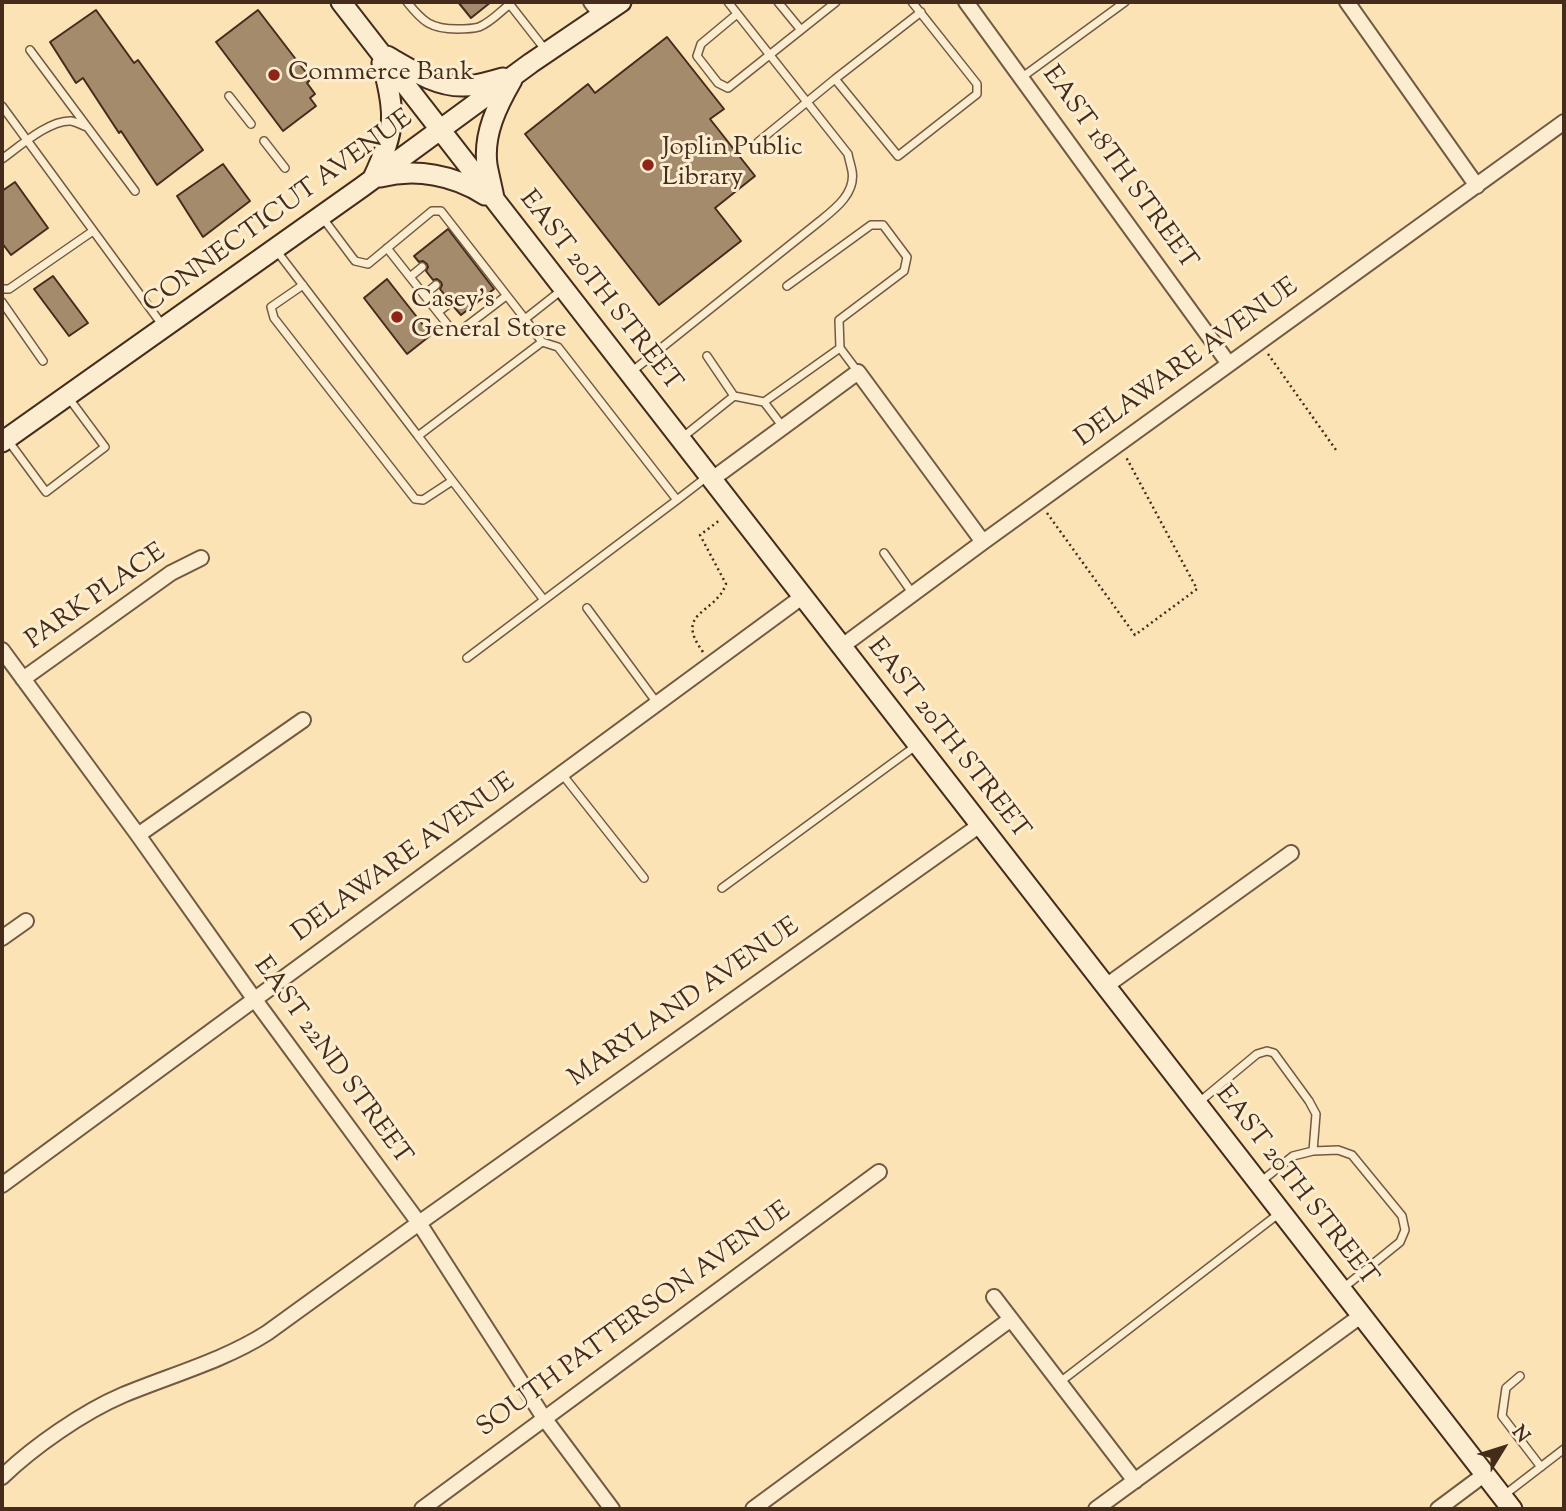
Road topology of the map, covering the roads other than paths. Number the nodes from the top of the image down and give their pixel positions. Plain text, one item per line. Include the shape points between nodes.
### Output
1 (408, 2) edge
2 (621, 2) edge
3 (728, 2) edge
4 (778, 2) edge
5 (836, 2) edge
6 (912, 2) edge
7 (966, 2) edge
8 (1125, 2) edge
9 (1347, 2) edge
10 (509, 3) edge
11 (348, 7) edge
12 (596, 9) edge
13 (920, 12) junction
14 (737, 14) junction
15 (801, 30) junction
16 (30, 50) dead end
17 (378, 51) junction
18 (547, 52) junction
19 (771, 55) junction
20 (514, 75) junction
21 (1021, 78) junction
22 (835, 79) junction
23 (229, 96) dead end
24 (808, 102) junction
25 (2, 107) edge
26 (1564, 122) edge
27 (251, 124) dead end
28 (87, 127) junction
29 (439, 130) junction
30 (27, 141) junction
31 (264, 141) dead end
32 (758, 142) dead end
33 (2, 159) edge
34 (285, 168) dead end
35 (373, 179) junction
36 (1477, 186) junction
37 (135, 191) dead end
38 (495, 202) junction
39 (321, 216) junction
40 (93, 231) junction
41 (387, 248) junction
42 (275, 249) junction
43 (422, 267) dead end
44 (410, 277) junction
45 (303, 285) junction
46 (436, 285) dead end
47 (787, 286) dead end
48 (2, 289) edge
49 (563, 289) junction
50 (424, 295) junction
51 (506, 296) junction
52 (2, 302) edge
53 (450, 303) dead end
54 (438, 312) junction
55 (525, 319) junction
56 (164, 327) junction
57 (542, 342) junction
58 (840, 348) junction
59 (707, 356) dead end
60 (43, 361) dead end
61 (1229, 365) junction
62 (858, 372) junction
63 (629, 373) junction
64 (67, 396) junction
65 (734, 396) junction
66 (764, 402) junction
67 (783, 428) junction
68 (418, 436) junction
69 (680, 439) junction
70 (4, 440) edge
71 (710, 478) junction
72 (452, 481) junction
73 (677, 500) junction
74 (983, 542) junction
75 (884, 553) dead end
76 (201, 558) dead end
77 (913, 594) junction
78 (802, 597) junction
79 (544, 600) junction
80 (587, 608) dead end
81 (841, 647) junction
82 (2, 650) edge
83 (467, 658) dead end
84 (23, 679) junction
85 (657, 704) junction
86 (303, 720) dead end
87 (918, 745) junction
88 (562, 774) junction
89 (980, 825) junction
90 (138, 835) junction
91 (1291, 853) dead end
92 (643, 878) dead end
93 (722, 888) dead end
94 (26, 921) dead end
95 (2, 938) edge
96 (1106, 986) junction
97 (255, 1000) junction
98 (1197, 1104) junction
99 (1313, 1151) junction
100 (878, 1172) dead end
101 (1259, 1183) junction
102 (2, 1185) edge
103 (1281, 1212) junction
104 (419, 1223) junction
105 (1341, 1289) junction
106 (994, 1297) dead end
107 (1362, 1315) junction
108 (1011, 1319) junction
109 (1520, 1376) dead end
110 (1060, 1382) junction
111 (544, 1418) junction
112 (1564, 1449) edge
113 (1541, 1467) junction
114 (1485, 1474) junction
115 (2, 1477) edge
116 (1135, 1481) junction
117 (1507, 1503) edge
118 (422, 1509) edge
119 (612, 1509) edge
120 (753, 1509) edge
121 (1096, 1509) edge
122 (1438, 1509) edge

1 - 10 lane via 420,18 445,29 481,26
2 - 12 main road, CONNECTICUT AVENUE
3 - 14 lane
4 - 15 lane
5 - 15 lane
6 - 13 lane
7 - 21 street, EAST 18TH STREET
8 - 21 lane
9 - 36 street
10 - 18 lane
11 - 17 main road, EAST 20TH STREET
12 - 18 main road, CONNECTICUT AVENUE
13 - 22 lane
13 - 22 lane via 977,84 977,94 898,156
14 - 19 lane
14 - 19 lane via 701,44 697,56 718,83 728,88
15 - 19 lane
16 - 28 lane
17 - 20 main road via 443,83 465,86
17 - 29 main road, EAST 20TH STREET
17 - 35 main road via 393,115
18 - 20 main road, CONNECTICUT AVENUE
19 - 24 lane
20 - 29 main road, CONNECTICUT AVENUE
20 - 38 main road via 495,112 487,142
21 - 61 street, EAST 18TH STREET
22 - 24 lane
23 - 27 lane
24 - 32 lane
24 - 63 lane via 848,154 853,174 850,189 820,221
25 - 30 lane
26 - 36 street, DELAWARE AVENUE
28 - 30 lane via 62,121
28 - 37 lane
29 - 35 main road, CONNECTICUT AVENUE
29 - 38 main road, EAST 20TH STREET
30 - 33 lane
30 - 40 lane
31 - 34 lane
35 - 38 main road via 406,173 448,177
35 - 39 main road, CONNECTICUT AVENUE
36 - 61 street, DELAWARE AVENUE
38 - 49 main road, EAST 20TH STREET
39 - 41 lane via 355,261 368,264
39 - 42 main road, CONNECTICUT AVENUE
40 - 48 lane via 9,289
40 - 56 lane
41 - 44 lane
41 - 51 lane via 432,211 440,211
42 - 45 lane
42 - 56 main road, CONNECTICUT AVENUE
43 - 44 lane
44 - 50 lane
45 - 68 lane
45 - 72 lane via 271,307 274,318 415,499 424,500
46 - 50 lane
47 - 58 lane via 871,225 883,225 907,257 904,271 839,320
49 - 55 lane
49 - 63 main road, EAST 20TH STREET
50 - 54 lane
51 - 54 lane via 460,331 451,329
51 - 55 lane
52 - 60 lane
53 - 54 lane
55 - 57 lane
56 - 64 main road, CONNECTICUT AVENUE
57 - 68 lane
57 - 73 lane via 558,346
58 - 62 lane
58 - 66 lane
59 - 65 lane
61 - 74 street, DELAWARE AVENUE
62 - 67 street
62 - 74 street
63 - 69 main road, EAST 20TH STREET
64 - 70 main road, CONNECTICUT AVENUE
64 - 70 lane via 105,447 46,492
65 - 66 lane
65 - 69 lane
66 - 67 lane
67 - 71 street
68 - 72 lane
69 - 71 main road, EAST 20TH STREET
71 - 73 lane
71 - 78 main road, EAST 20TH STREET
72 - 79 lane
73 - 79 lane
74 - 77 street, DELAWARE AVENUE
75 - 77 lane
76 - 84 street, PARK PLACE via 171,573
77 - 81 street, DELAWARE AVENUE
78 - 81 main road, EAST 20TH STREET
78 - 85 street, DELAWARE AVENUE
79 - 83 lane
80 - 85 lane
81 - 87 main road, EAST 20TH STREET
82 - 84 street, EAST 22ND STREET
84 - 90 street, EAST 22ND STREET
85 - 88 street, DELAWARE AVENUE
86 - 90 street
87 - 89 main road, EAST 20TH STREET
87 - 93 lane
88 - 92 lane
88 - 97 street, DELAWARE AVENUE
89 - 96 main road, EAST 20TH STREET
89 - 104 street, MARYLAND AVENUE
90 - 97 street, EAST 22ND STREET
91 - 96 street
94 - 95 street
96 - 98 main road, EAST 20TH STREET
97 - 102 street, DELAWARE AVENUE
97 - 104 street, EAST 22ND STREET
98 - 99 lane via 1257,1054 1274,1053 1316,1114
98 - 101 main road, EAST 20TH STREET
99 - 101 lane via 1293,1156
99 - 105 lane via 1338,1150 1352,1155 1402,1216 1405,1230 1400,1242
100 - 111 street, SOUTH PATTERSON AVENUE
101 - 103 main road, EAST 20TH STREET
103 - 105 main road, EAST 20TH STREET
103 - 110 lane
104 - 111 street, EAST 22ND STREET
104 - 115 street, MARYLAND AVENUE via 257,1340 98,1406
105 - 107 main road, EAST 20TH STREET
106 - 108 street
107 - 114 main road, EAST 20TH STREET
107 - 116 street
108 - 110 street
108 - 120 street
109 - 113 lane via 1506,1388 1502,1416
110 - 116 street
111 - 118 street, SOUTH PATTERSON AVENUE
111 - 119 street, EAST 22ND STREET
112 - 113 lane
113 - 117 lane
114 - 117 main road, EAST 20TH STREET
114 - 122 street
116 - 121 street

